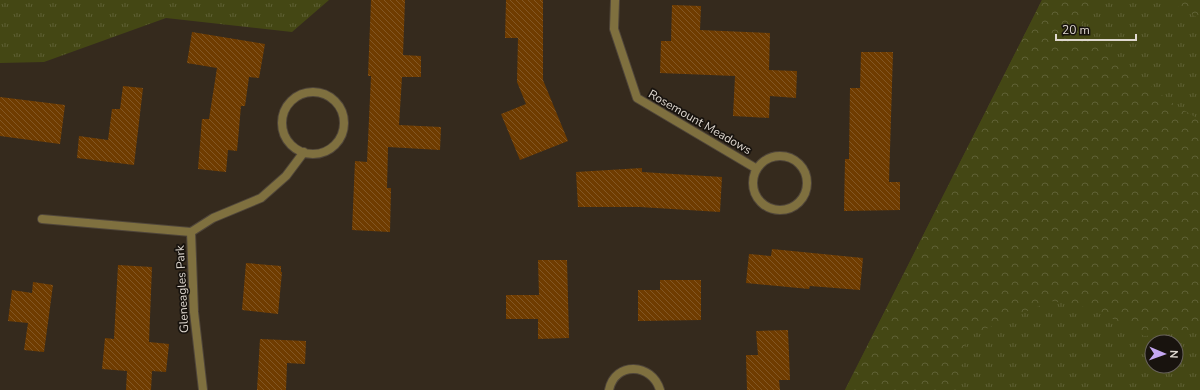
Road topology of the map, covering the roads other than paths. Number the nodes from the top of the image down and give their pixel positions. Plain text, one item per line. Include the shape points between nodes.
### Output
1 (615, 0) edge
2 (304, 152) junction
3 (757, 169) junction
4 (42, 219) dead end
5 (191, 232) junction
6 (203, 390) edge
7 (609, 390) edge
8 (660, 390) edge

1 - 3 street, Rosemount Meadows via 614,29 636,98
2 - 2 street via 295,148 288,140 282,121 285,111 290,102 307,92 327,95 341,109 344,119 340,139 324,152
2 - 5 street, Gleneagles Park via 286,176 261,198 213,218
3 - 3 street, Rosemount Meadows via 771,157 781,156 798,163 804,170 807,180 801,200 783,210 770,208 762,203 754,188 754,174
4 - 5 street
5 - 6 street, Gleneagles Park via 194,312
7 - 8 street via 612,381 618,375 632,369 648,372

